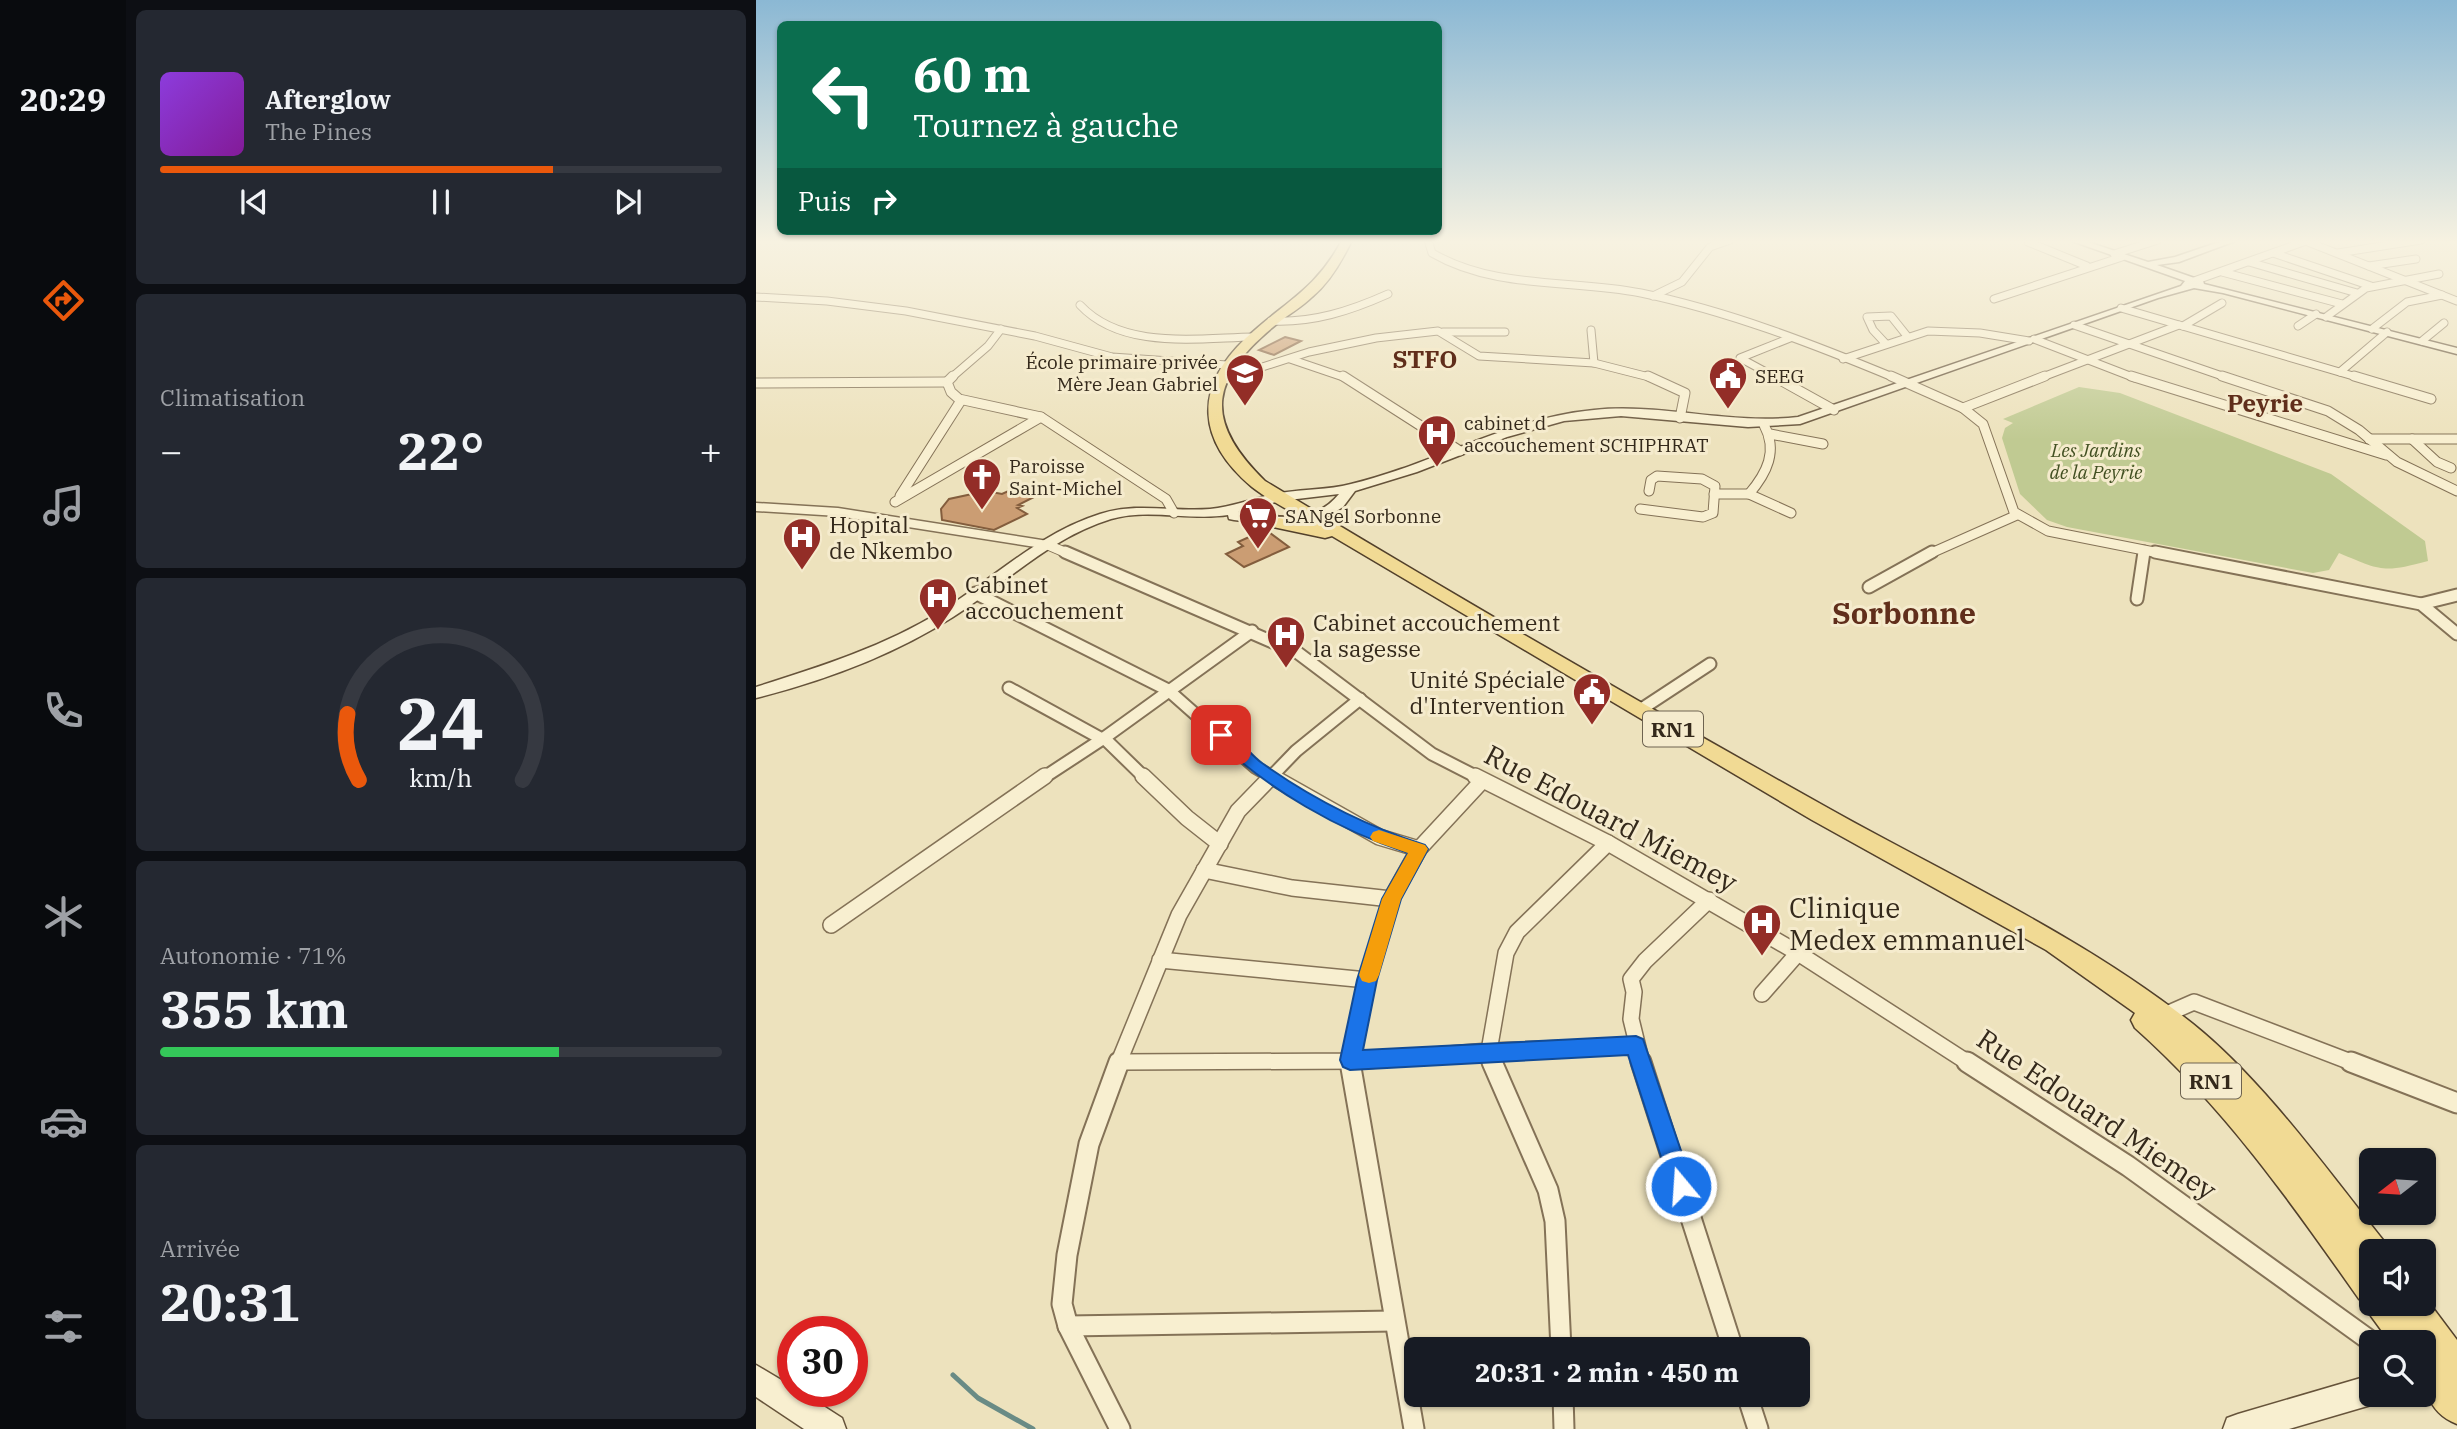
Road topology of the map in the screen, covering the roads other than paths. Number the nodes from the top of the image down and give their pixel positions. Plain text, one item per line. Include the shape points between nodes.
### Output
1 (865, 307) edge
2 (1081, 307) edge
3 (1291, 307) edge
4 (1354, 307) edge
5 (1692, 307) edge
6 (2125, 307) edge
7 (2215, 307) edge
8 (2288, 307) edge
9 (2337, 307) edge
10 (2404, 307) edge
11 (2121, 308) junction
12 (2321, 315) junction
13 (1271, 321) junction
14 (2444, 323) dead end
15 (2074, 325) junction
16 (2181, 326) junction
17 (2298, 326) dead end
18 (1001, 329) junction
19 (2372, 329) junction
20 (1591, 330) dead end
21 (1443, 332) junction
22 (1505, 332) dead end
23 (2387, 332) junction
24 (1907, 336) junction
25 (1253, 337) junction
26 (1790, 338) junction
27 (2031, 340) junction
28 (2422, 341) junction
29 (1886, 344) junction
30 (2126, 345) junction
31 (2457, 351) edge
32 (1740, 357) joint
33 (1289, 358) junction
34 (1843, 359) junction
35 (2088, 361) junction
36 (1594, 363) junction
37 (1227, 365) junction
38 (2344, 373) junction
39 (1219, 381) junction
40 (947, 382) junction
41 (756, 383) edge
42 (1908, 384) junction
43 (2431, 399) dead end
44 (960, 402) junction
45 (1963, 408) junction
46 (1834, 410) junction
47 (1041, 417) junction
48 (1680, 418) junction
49 (1767, 430) junction
50 (2369, 439) junction
51 (2412, 439) junction
52 (2457, 439) edge
53 (1824, 444) dead end
54 (1460, 451) junction
55 (2387, 455) junction
56 (2451, 468) dead end
57 (1244, 472) junction
58 (1351, 488) junction
59 (1649, 491) dead end
60 (2457, 491) edge
61 (1714, 494) junction
62 (1307, 495) junction
63 (1749, 495) junction
64 (1281, 497) junction
65 (894, 503) junction
66 (756, 507) edge
67 (1332, 508) junction
68 (1640, 509) dead end
69 (1174, 513) junction
70 (1263, 513) junction
71 (1791, 513) dead end
72 (2017, 515) junction
73 (864, 516) junction
74 (1315, 519) junction
75 (896, 521) junction
76 (1341, 534) junction
77 (1048, 545) junction
78 (2144, 551) junction
79 (1869, 587) dead end
80 (975, 593) junction
81 (2457, 595) edge
82 (2137, 599) dead end
83 (2421, 604) junction
84 (1252, 631) junction
85 (2457, 634) edge
86 (1710, 664) dead end
87 (1009, 688) dead end
88 (1168, 690) junction
89 (756, 693) edge
90 (1360, 699) junction
91 (1640, 710) junction
92 (1103, 738) junction
93 (1270, 776) junction
94 (1482, 781) junction
95 (1608, 843) junction
96 (1220, 844) junction
97 (1419, 849) junction
98 (1204, 870) junction
99 (1391, 899) junction
100 (1709, 900) junction
101 (2008, 919) junction
102 (831, 925) dead end
103 (1798, 953) junction
104 (1160, 960) junction
105 (1367, 980) junction
106 (1762, 994) dead end
107 (2162, 1016) junction
108 (1636, 1046) junction
109 (1489, 1051) junction
110 (1350, 1060) junction
111 (1120, 1062) junction
112 (2457, 1103) edge
113 (2361, 1239) edge
114 (2359, 1270) edge
115 (1394, 1321) junction
116 (2401, 1324) edge
117 (1068, 1326) junction
118 (1560, 1337) edge
119 (1729, 1337) edge
120 (2436, 1373) edge
121 (756, 1380) edge
122 (2436, 1385) edge
123 (2456, 1393) edge
124 (2359, 1394) edge
125 (1563, 1407) edge
126 (1751, 1407) edge
127 (831, 1429) edge
128 (1119, 1429) edge
129 (1414, 1429) edge
130 (1564, 1429) edge
131 (1758, 1429) edge
132 (2238, 1429) edge

1 - 18 street
2 - 25 street via 1093,321 1127,334
3 - 13 main road, RN1
4 - 13 street via 1318,320
5 - 26 street
6 - 11 main road
7 - 16 street
8 - 12 main road
9 - 12 street
10 - 19 street
11 - 15 main road
11 - 16 street
12 - 17 street
12 - 19 main road
13 - 25 main road, RN1
14 - 28 street
15 - 27 main road
15 - 30 street
16 - 30 street
16 - 38 street
18 - 37 street via 1112,358
18 - 40 street
19 - 23 main road
20 - 36 street
21 - 22 street
21 - 33 street via 1376,338
21 - 36 street via 1479,356
23 - 28 main road
23 - 38 street
24 - 27 street via 1945,330
24 - 29 street
24 - 29 street via 1891,317 1867,317
25 - 37 main road, RN1
26 - 32 street
26 - 34 street
27 - 35 street
27 - 42 main road
28 - 31 main road
29 - 34 street
30 - 35 street
30 - 50 street via 2315,406 2340,417
32 - 46 street
33 - 39 street
33 - 54 street via 1342,376
34 - 42 street
35 - 45 street
35 - 55 street
36 - 48 street via 1682,389
37 - 39 main road, RN1
38 - 43 street
39 - 57 main road, RN1 via 1215,426 1223,447
40 - 41 street
40 - 44 street
42 - 45 street
42 - 46 main road
44 - 47 street
44 - 65 street
45 - 72 street via 1986,429
46 - 49 main road
47 - 65 street
47 - 69 street via 1157,492 1170,502
48 - 49 main road
48 - 54 main road via 1627,412 1581,414
49 - 53 street
49 - 63 street via 1767,472
50 - 51 street
50 - 55 street
51 - 52 street
51 - 56 street
54 - 58 main road
55 - 60 street
57 - 62 main road via 1277,490
57 - 64 main road, RN1
57 - 70 main road via 1261,497
58 - 62 main road
58 - 67 main road
59 - 61 street via 1651,480 1661,476 1708,480
61 - 63 street
61 - 68 street via 1709,517
62 - 64 main road
62 - 67 main road via 1327,499
63 - 71 street
64 - 70 main road
64 - 74 main road, RN1
65 - 73 street via 878,514
65 - 75 street via 891,511
66 - 73 street
67 - 74 main road
67 - 76 main road
69 - 70 main road
69 - 77 main road via 1139,510 1109,515
70 - 74 main road
70 - 76 main road
72 - 78 street via 2061,535
72 - 79 street via 1935,550
73 - 75 street
74 - 76 main road, RN1
75 - 77 street
76 - 91 main road, RN1
77 - 80 main road
77 - 84 street, Rue Edouard Miemey
78 - 82 street
78 - 83 street
80 - 88 street
80 - 89 main road via 946,615 898,639
81 - 83 street
83 - 85 street
84 - 88 street
84 - 90 street, Rue Edouard Miemey via 1298,653
86 - 91 street
87 - 92 street
88 - 92 street
88 - 93 street
90 - 93 street
90 - 94 street, Rue Edouard Miemey via 1406,738
91 - 101 main road, RN1
92 - 96 street
92 - 102 street
93 - 96 street via 1238,811
93 - 97 street via 1379,837
94 - 95 street, Rue Edouard Miemey
94 - 97 street
95 - 100 street, Rue Edouard Miemey
95 - 109 street via 1517,932 1506,953
96 - 98 street
97 - 99 street
98 - 99 street via 1292,888
98 - 104 street
99 - 105 street
100 - 103 street, Rue Edouard Miemey
100 - 108 street via 1631,979
101 - 107 main road, RN1 via 2056,943
101 - 114 main road, RN1 via 2116,996 2190,1059 2293,1179
103 - 106 street
103 - 116 street, Rue Edouard Miemey via 2128,1166
104 - 105 street
104 - 111 street
105 - 110 street
107 - 112 street via 2194,1002
107 - 113 main road, RN1 via 2262,1113
108 - 109 street
108 - 119 street
109 - 110 street
109 - 118 street via 1508,1106 1524,1131 1548,1189 1555,1221
110 - 111 street
110 - 115 street
111 - 117 street via 1088,1144 1067,1255 1062,1304
115 - 117 street
115 - 129 street
116 - 123 main road
117 - 128 street
120 - 123 main road
121 - 127 main road
122 - 123 street
124 - 132 main road
125 - 130 street
126 - 131 street

